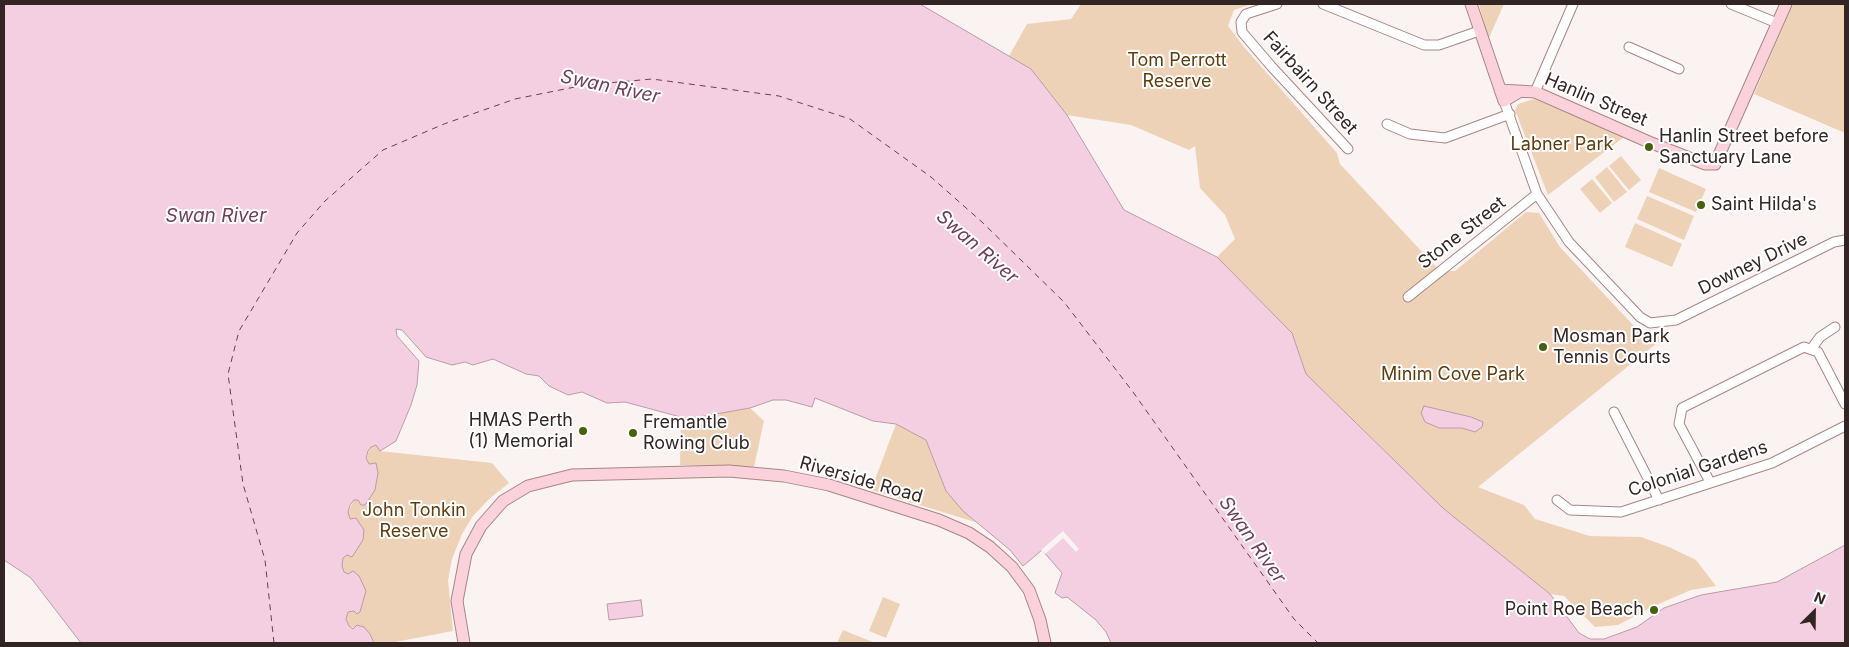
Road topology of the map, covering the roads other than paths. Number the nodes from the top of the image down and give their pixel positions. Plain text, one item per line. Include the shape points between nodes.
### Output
1 (1277, 4) edge
2 (1323, 4) edge
3 (1470, 4) edge
4 (1573, 4) edge
5 (1731, 4) edge
6 (1786, 4) edge
7 (1777, 23) junction
8 (1479, 31) junction
9 (1629, 47) dead end
10 (1679, 69) dead end
11 (1535, 92) junction
12 (1502, 96) junction
13 (1510, 114) junction
14 (1387, 124) dead end
15 (1348, 149) dead end
16 (1537, 194) junction
17 (1845, 240) edge
18 (1408, 297) dead end
19 (1835, 327) dead end
20 (1812, 348) junction
21 (1845, 404) edge
22 (1614, 412) dead end
23 (1845, 426) edge
24 (1710, 482) junction
25 (1557, 500) dead end
26 (1659, 500) junction
27 (459, 593) junction
28 (464, 643) edge
29 (469, 643) edge
30 (1045, 643) edge

1 - 15 street, Fairbairn Street via 1246,14 1242,32
2 - 8 street via 1424,45 1439,45
3 - 8 street
4 - 11 street
5 - 7 street
6 - 7 street
7 - 11 street, Hanlin Street via 1715,164 1705,164 1649,142
8 - 12 street
9 - 10 street
11 - 12 street, Hanlin Street
12 - 13 street, Downey Drive
13 - 14 street via 1445,138 1410,134
13 - 16 street, Downey Drive
16 - 17 street, Downey Drive via 1568,242 1640,317 1650,323 1676,320 1834,242
16 - 18 street, Stone Street
19 - 20 street via 1820,337
20 - 21 street via 1818,352
20 - 24 street via 1804,347 1682,408 1679,424
22 - 26 street
23 - 24 street, Colonial Gardens via 1772,463
24 - 26 street, Colonial Gardens
25 - 26 street, Colonial Gardens via 1570,510 1621,512
27 - 28 street, Riverside Road via 457,601
27 - 29 street, Riverside Road
27 - 30 street, Riverside Road via 466,554 477,532 503,501 528,486 572,475 742,471 829,485 939,520 969,533 1012,567 1029,590

